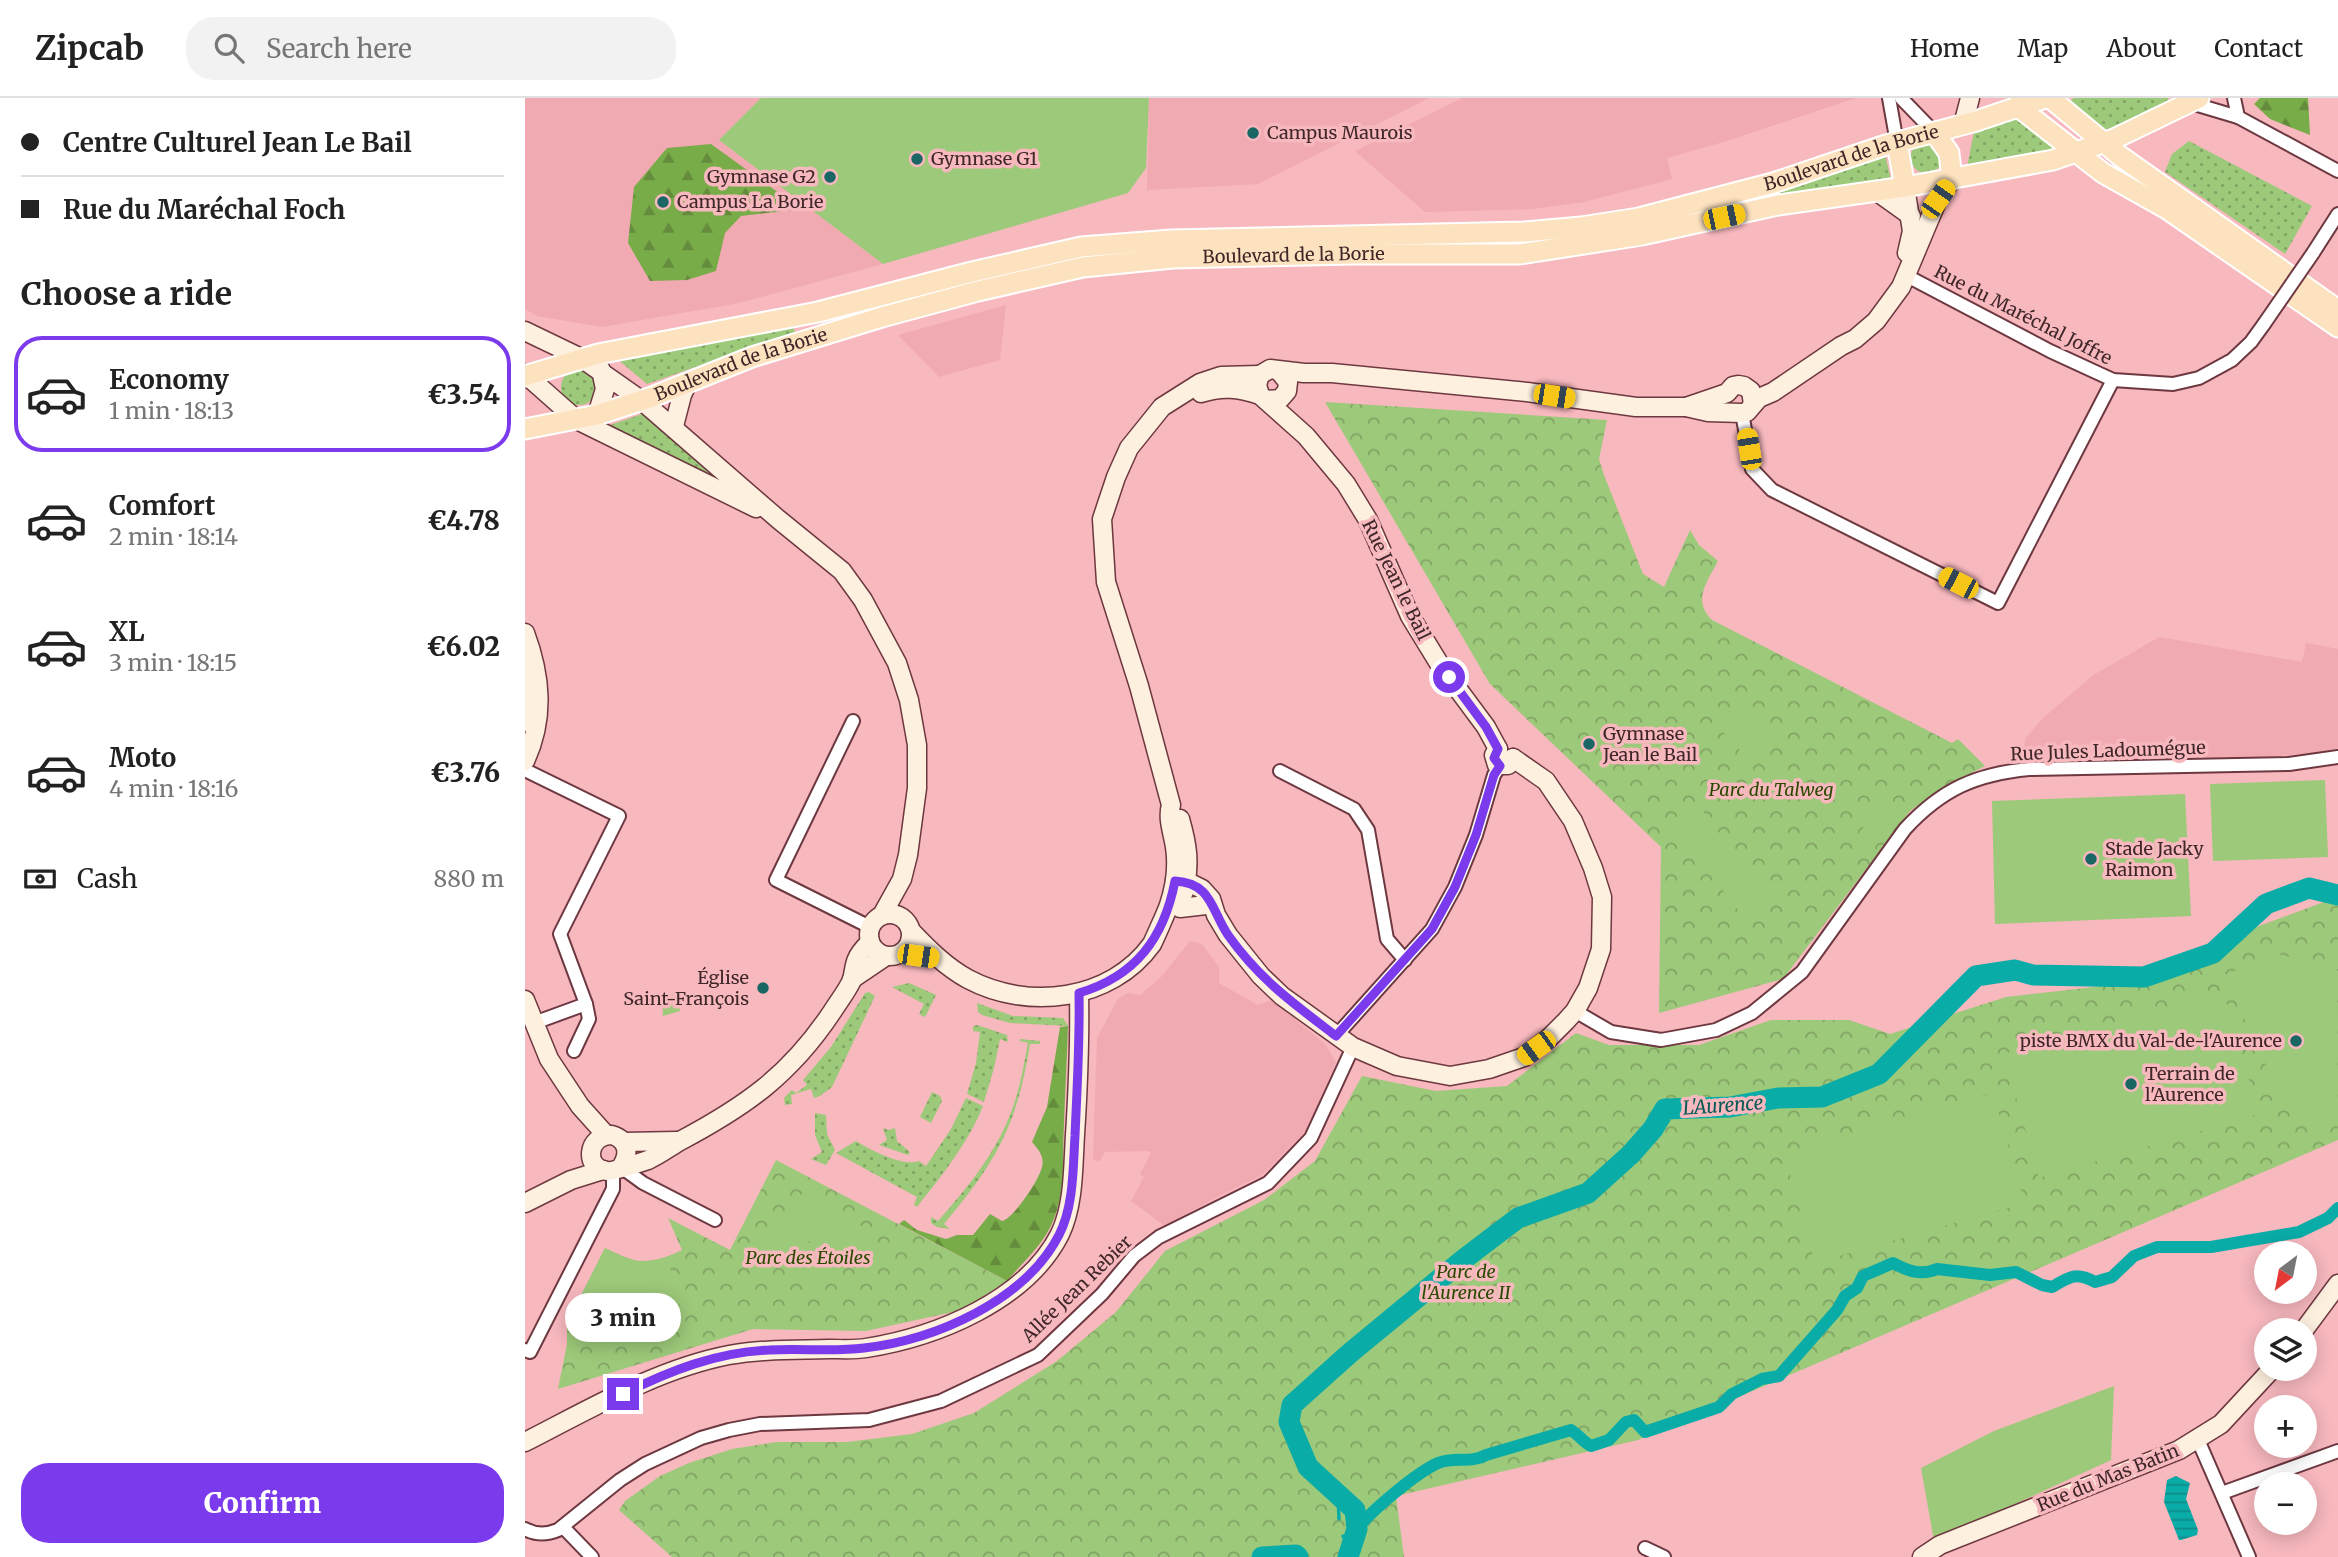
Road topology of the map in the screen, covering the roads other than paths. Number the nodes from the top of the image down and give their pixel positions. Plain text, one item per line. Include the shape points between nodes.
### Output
1 (1889, 98) edge
2 (1902, 98) edge
3 (1970, 98) edge
4 (2047, 98) edge
5 (2234, 98) edge
6 (2193, 100) edge
7 (2013, 102) edge
8 (2238, 117) junction
9 (1963, 125) junction
10 (2139, 127) junction
11 (1934, 132) junction
12 (2102, 142) junction
13 (1897, 143) junction
14 (2076, 153) junction
15 (2141, 170) junction
16 (2338, 171) edge
17 (1952, 179) junction
18 (1905, 187) junction
19 (1876, 191) junction
20 (2338, 214) edge
21 (1911, 216) junction
22 (1905, 269) junction
23 (2338, 310) edge
24 (2338, 327) edge
25 (525, 331) edge
26 (586, 361) junction
27 (526, 375) edge
28 (1260, 375) junction
29 (2113, 380) junction
30 (688, 382) junction
31 (1284, 384) junction
32 (1263, 397) junction
33 (554, 399) junction
34 (641, 400) junction
35 (1744, 404) junction
36 (1686, 407) junction
37 (597, 415) junction
38 (1158, 415) junction
39 (1286, 416) junction
40 (577, 419) junction
41 (674, 426) junction
42 (525, 429) edge
43 (778, 519) junction
44 (525, 633) edge
45 (529, 665) edge
46 (853, 721) dead end
47 (525, 722) edge
48 (2338, 757) edge
49 (1504, 758) junction
50 (525, 761) edge
51 (525, 770) edge
52 (1280, 771) dead end
53 (902, 880) junction
54 (1180, 884) junction
55 (1180, 908) junction
56 (1211, 910) junction
57 (907, 925) junction
58 (874, 928) junction
59 (1154, 941) junction
60 (893, 955) junction
61 (939, 959) junction
62 (1405, 960) junction
63 (852, 979) junction
64 (1079, 993) junction
65 (525, 1000) edge
66 (586, 1004) junction
67 (1576, 1011) junction
68 (534, 1023) junction
69 (1336, 1036) junction
70 (1353, 1047) junction
71 (574, 1051) dead end
72 (681, 1141) junction
73 (624, 1142) junction
74 (605, 1157) junction
75 (525, 1203) edge
76 (715, 1220) dead end
77 (2338, 1284) edge
78 (2313, 1318) edge
79 (525, 1350) edge
80 (2261, 1381) edge
81 (2197, 1440) junction
82 (525, 1441) edge
83 (2338, 1451) edge
84 (2222, 1493) junction
85 (563, 1527) junction
86 (525, 1528) edge
87 (1645, 1548) dead end
88 (592, 1557) edge
89 (1664, 1557) edge
90 (1922, 1557) edge
91 (2249, 1557) edge

1 - 13 street
2 - 11 street
3 - 9 street
4 - 7 main road, Boulevard de la Borie
4 - 12 main road
5 - 8 street
6 - 8 street
6 - 10 main road, Boulevard de la Borie
7 - 9 main road, Boulevard de la Borie
7 - 14 main road
8 - 16 street
9 - 11 main road, Boulevard de la Borie
10 - 12 main road, Boulevard de la Borie
10 - 15 main road via 2136,157
11 - 13 main road, Boulevard de la Borie
11 - 17 main road via 1949,153
12 - 14 main road, Boulevard de la Borie
12 - 15 main road
13 - 18 main road
13 - 26 main road, Boulevard de la Borie via 1773,183 1639,218 1524,232 1171,240 1081,247 818,312
14 - 17 main road, Boulevard de la Borie
14 - 24 main road via 2167,209
15 - 23 main road
17 - 18 main road, Boulevard de la Borie
17 - 22 street
18 - 19 main road, Boulevard de la Borie
18 - 21 street
19 - 21 street
19 - 30 main road, Boulevard de la Borie via 1520,254 1173,258 1083,267 883,317 753,356
20 - 29 street, Rue du Maréchal Joffre, bridge via 2251,342 2232,360 2199,378 2173,384
21 - 22 street
22 - 29 street, Rue du Maréchal Joffre via 2050,351
22 - 35 street via 1842,346
25 - 26 street
26 - 27 main road, Boulevard de la Borie
26 - 33 street via 556,380
26 - 34 street
26 - 37 street via 604,389
27 - 33 street
28 - 31 street via 1270,369
28 - 32 street via 1257,385
28 - 38 street via 1233,374 1200,383 1162,407
29 - 35 street via 1998,603 1772,490 1752,469
30 - 34 main road, Boulevard de la Borie
30 - 41 street
31 - 32 street via 1275,401
31 - 36 street via 1304,373 1355,375 1636,407
31 - 39 street
32 - 38 street via 1220,388
32 - 39 street, Rue Jean le Bail
33 - 40 street
34 - 37 main road, Boulevard de la Borie
34 - 41 street
35 - 36 street via 1708,412
35 - 36 street via 1738,385
37 - 40 main road, Boulevard de la Borie
38 - 54 street via 1134,440 1116,477 1102,519 1103,546 1106,582 1171,805 1179,813 1188,846
39 - 49 street, Rue Jean le Bail via 1346,484 1368,520 1416,627
40 - 42 main road, Boulevard de la Borie
40 - 43 street
41 - 43 street
43 - 53 street via 842,571 897,663 917,745 913,829
44 - 45 street
45 - 47 street
45 - 50 street via 537,725
46 - 58 street via 776,880
48 - 67 street, Rue Jules Ladoumégue via 2289,764 2029,769 1969,780 1918,815 1802,972 1752,1013 1716,1030 1661,1040 1611,1031
49 - 62 street via 1455,887 1432,929
49 - 67 street, Rue Jean le Bail via 1545,781 1573,821 1602,897 1601,949
51 - 66 street via 619,816 561,934
52 - 62 street via 1354,809 1368,830 1387,939
53 - 57 street
53 - 58 street
54 - 55 street
54 - 56 street, Rue Jean le Bail via 1202,889 1211,899
54 - 59 street
55 - 56 street
55 - 59 street via 1161,938
56 - 69 street, Rue Jean le Bail via 1261,976
57 - 58 street via 893,914
57 - 60 street via 909,944
57 - 61 street
58 - 60 street via 876,951
58 - 63 street
59 - 64 street via 1136,963
60 - 61 street
60 - 63 street
61 - 64 street via 999,992 1034,998
62 - 69 street
63 - 72 street via 831,1014 785,1071 751,1100
64 - 82 street via 1074,1164 1068,1212 1048,1253 1023,1279 966,1319 929,1334 865,1348 769,1350 695,1363
65 - 68 street
66 - 68 street
66 - 71 street via 589,1019
67 - 70 street, Rue Jean le Bail via 1524,1057 1450,1076 1397,1066
68 - 74 street via 549,1059 580,1106
69 - 70 street, Rue Jean le Bail
70 - 85 street, Allée Jean Rebier via 1311,1138 1268,1182 1159,1237 1134,1256 1038,1355 941,1401 869,1420 760,1424 701,1437 620,1480
72 - 73 street
72 - 74 street via 649,1159
73 - 74 street via 618,1136
73 - 74 street via 627,1160
74 - 75 street
74 - 76 street via 643,1183
74 - 79 street via 613,1189 530,1352
77 - 78 street
80 - 81 street, Rue du Mas Batin via 2221,1424
81 - 84 street
81 - 90 street, Rue du Mas Batin via 1940,1545
83 - 84 street
84 - 91 street
85 - 86 street via 549,1534
85 - 88 street
87 - 89 street

